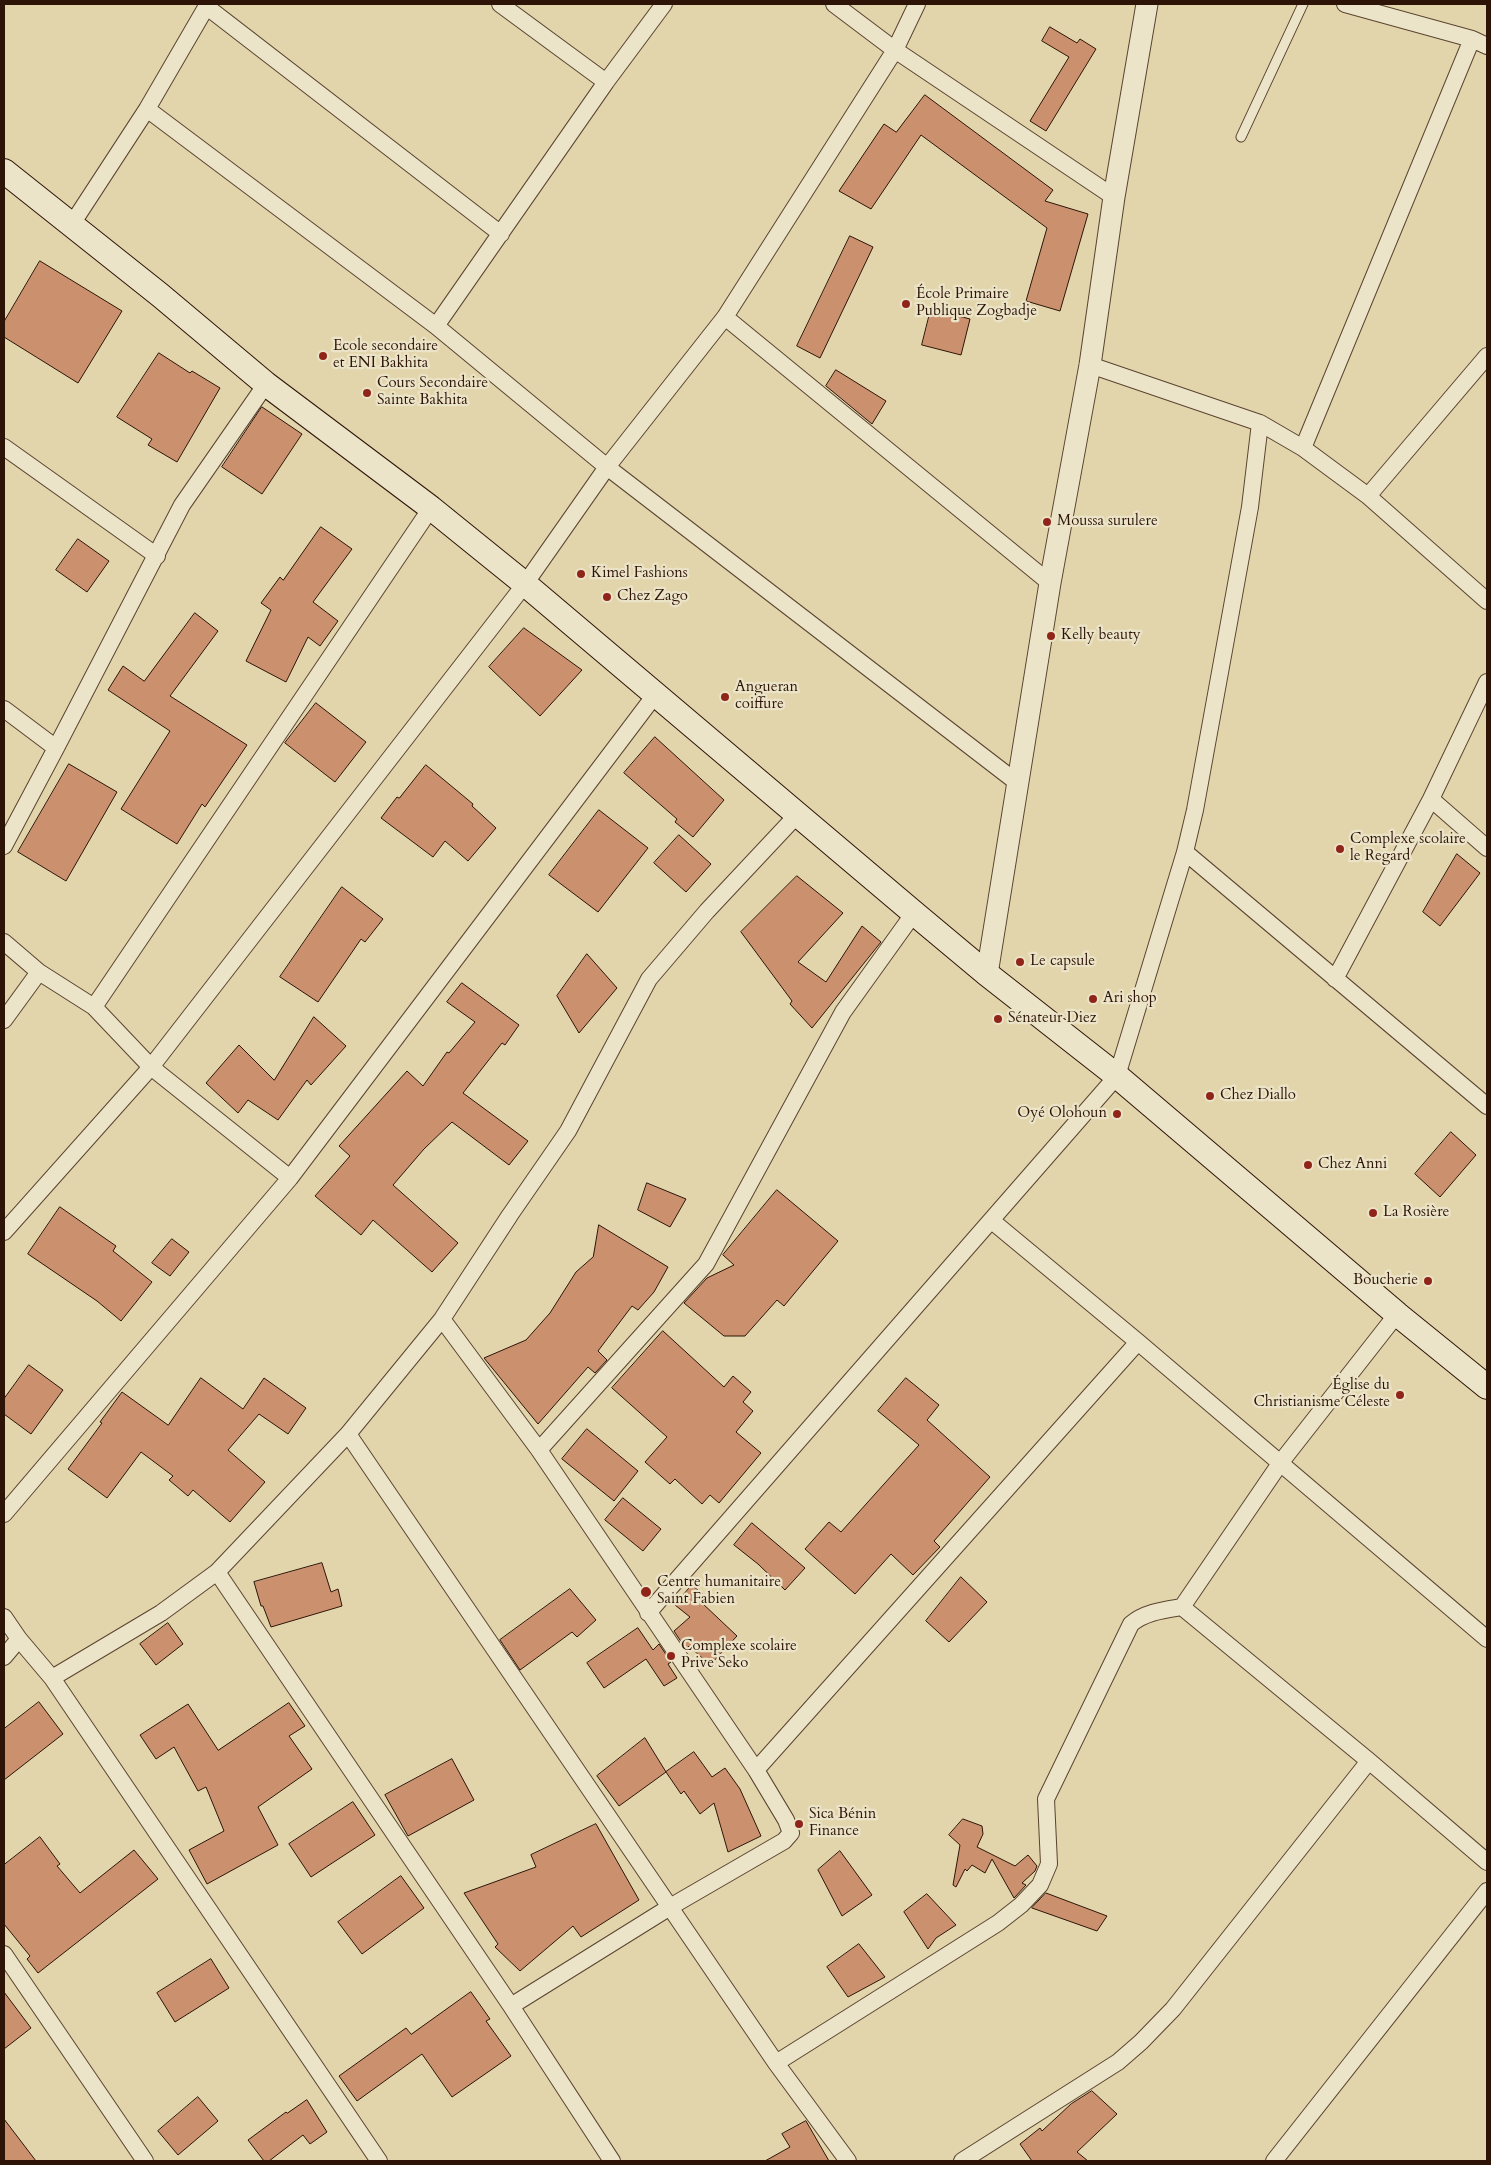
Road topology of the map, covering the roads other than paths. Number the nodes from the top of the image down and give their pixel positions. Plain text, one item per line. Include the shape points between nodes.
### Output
1 (500, 4) edge
2 (664, 4) edge
3 (834, 4) edge
4 (917, 4) edge
5 (1147, 4) edge
6 (1303, 4) edge
7 (1345, 4) edge
8 (208, 6) edge
9 (1472, 39) junction
10 (1487, 46) edge
11 (895, 50) junction
12 (606, 82) junction
13 (147, 109) junction
14 (1241, 137) dead end
15 (4, 172) edge
16 (1114, 197) junction
17 (72, 224) junction
18 (501, 234) junction
19 (725, 317) junction
20 (436, 326) junction
21 (1487, 356) edge
22 (1090, 365) junction
23 (266, 384) junction
24 (1260, 423) junction
25 (4, 447) edge
26 (1304, 448) junction
27 (606, 466) junction
28 (1368, 496) junction
29 (431, 508) junction
30 (156, 556) junction
31 (1050, 583) junction
32 (525, 584) junction
33 (1487, 601) edge
34 (1487, 682) edge
35 (655, 695) junction
36 (4, 709) edge
37 (56, 748) junction
38 (1019, 784) junction
39 (1431, 799) junction
40 (797, 814) junction
41 (4, 846) edge
42 (1487, 848) edge
43 (1185, 852) junction
44 (914, 913) junction
45 (4, 942) edge
46 (39, 972) junction
47 (987, 974) junction
48 (1334, 979) junction
49 (94, 1007) junction
50 (4, 1020) edge
51 (151, 1067) junction
52 (1117, 1076) junction
53 (1487, 1106) edge
54 (290, 1178) junction
55 (992, 1221) junction
56 (4, 1232) edge
57 (1397, 1314) junction
58 (442, 1319) junction
59 (1138, 1342) junction
60 (1487, 1387) edge
61 (348, 1434) junction
62 (539, 1450) junction
63 (1280, 1462) junction
64 (4, 1514) edge
65 (217, 1572) junction
66 (1182, 1607) junction
67 (648, 1613) junction
68 (4, 1617) edge
69 (19, 1639) junction
70 (1487, 1639) edge
71 (4, 1657) edge
72 (52, 1678) junction
73 (1369, 1761) junction
74 (756, 1770) junction
75 (1487, 1862) edge
76 (1487, 1891) edge
77 (670, 1907) junction
78 (4, 1954) edge
79 (511, 2006) junction
80 (776, 2063) junction
81 (145, 2161) edge
82 (380, 2161) edge
83 (612, 2161) edge
84 (848, 2161) edge
85 (962, 2161) edge
86 (1274, 2161) edge

1 - 12 street
2 - 12 street
3 - 11 street
4 - 11 street
5 - 16 street
6 - 14 lane
7 - 9 street
8 - 13 street
8 - 18 street
9 - 10 street
9 - 26 street
11 - 16 street
11 - 19 street
12 - 18 street
13 - 17 street
13 - 20 street
15 - 17 main road
16 - 22 street
17 - 23 main road
18 - 20 street
19 - 27 street
19 - 31 street
20 - 27 street
21 - 28 street
22 - 24 street
22 - 31 street
23 - 29 main road
23 - 30 street via 182,505
24 - 26 street
24 - 43 street via 1250,507
25 - 30 street
26 - 28 street
27 - 32 street
27 - 38 street
28 - 33 street
29 - 32 main road
29 - 49 street
30 - 37 street
31 - 38 street
32 - 35 main road
32 - 51 street
34 - 39 street
35 - 40 main road
35 - 54 street
36 - 37 street
37 - 41 street
38 - 47 street
39 - 42 street
39 - 48 street
40 - 44 main road
40 - 58 street via 649,979 568,1131
43 - 48 street
43 - 52 street
44 - 47 main road
44 - 62 street via 844,1012 706,1264
45 - 46 street
46 - 49 street
46 - 50 street
47 - 52 main road
48 - 53 street
49 - 51 street
51 - 54 street
51 - 56 street
52 - 55 street
52 - 57 main road
54 - 64 street
55 - 59 street
55 - 67 street
57 - 60 main road
57 - 63 street
58 - 61 street
58 - 62 street
59 - 63 street
59 - 74 street
61 - 65 street
61 - 77 street
62 - 67 street
63 - 66 street
63 - 70 street
65 - 72 street via 161,1613
65 - 79 street
66 - 73 street
66 - 80 street via 1156,1611 1131,1624 1046,1799 1049,1864 1040,1885 998,1923
67 - 74 street
68 - 69 street
69 - 71 street
69 - 72 street
72 - 82 street
73 - 75 street
73 - 85 street via 1173,2009 1141,2042 1118,2062
74 - 77 street via 791,1833 784,1841
76 - 86 street
77 - 79 street
77 - 80 street
78 - 81 street
79 - 83 street
80 - 84 street

